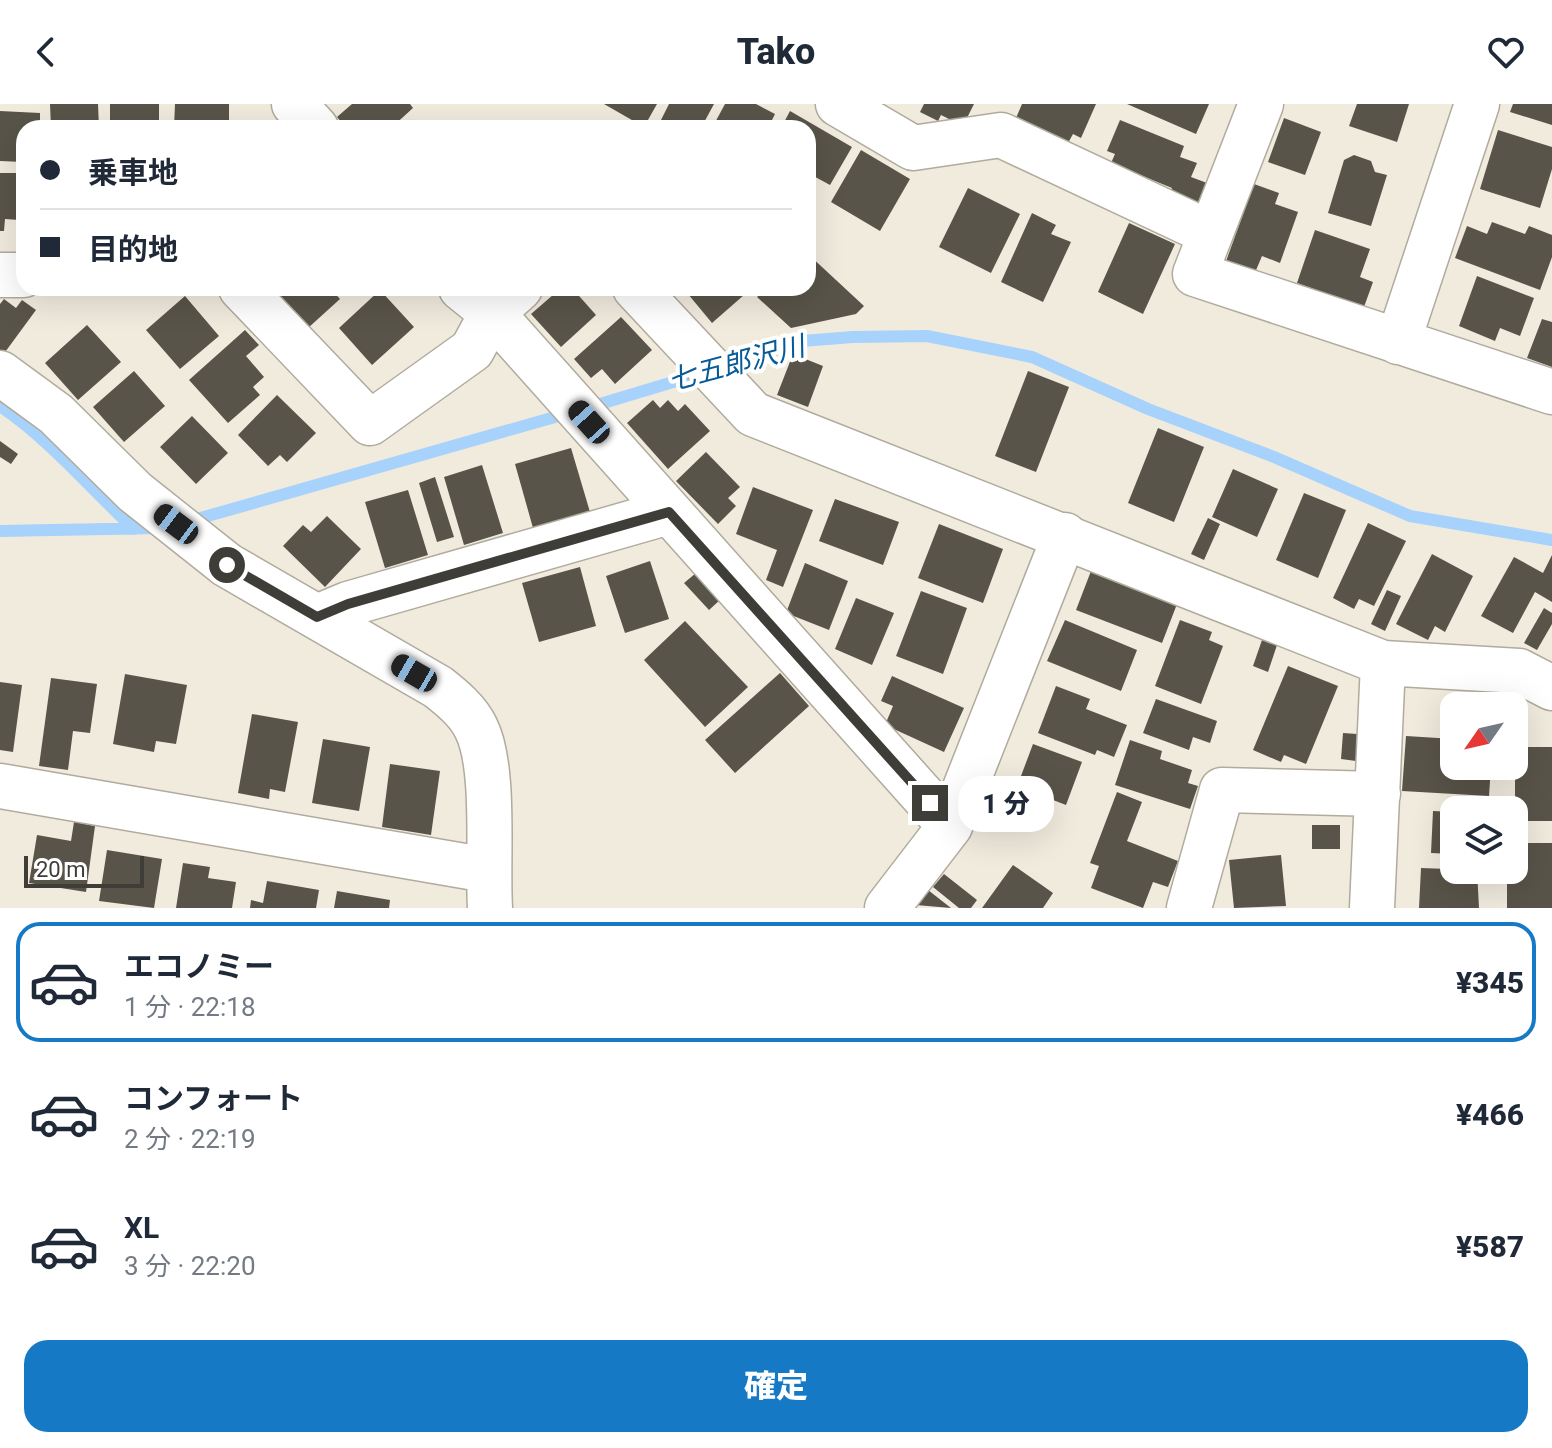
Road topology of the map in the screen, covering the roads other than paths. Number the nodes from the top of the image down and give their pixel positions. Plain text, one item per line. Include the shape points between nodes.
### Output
1 (294, 104) edge
2 (838, 104) edge
3 (1261, 104) edge
4 (1477, 104) edge
5 (309, 120) edge
6 (1210, 233) junction
7 (249, 296) edge
8 (491, 296) edge
9 (643, 296) edge
10 (1398, 342) junction
11 (0, 373) edge
12 (1552, 392) edge
13 (669, 512) junction
14 (1065, 535) junction
15 (317, 617) junction
16 (1383, 663) junction
17 (1552, 688) edge
18 (0, 786) edge
19 (1378, 794) junction
20 (950, 826) junction
21 (488, 889) edge
22 (887, 908) edge
23 (1189, 908) edge
24 (1372, 908) edge

1 - 5 street
2 - 6 street via 913,148 1001,135
3 - 6 street
4 - 10 street
6 - 10 street via 1195,274
7 - 8 street via 370,423 472,350
8 - 13 street via 580,412
9 - 14 street via 753,414
10 - 12 street
11 - 15 street via 56,414 157,509 227,565
13 - 15 street
13 - 20 street
14 - 16 street
14 - 20 street
15 - 21 street via 438,687 475,725 486,765
16 - 17 street via 1519,671
16 - 19 street
18 - 21 street
19 - 23 street via 1222,790
19 - 24 street
20 - 22 street

